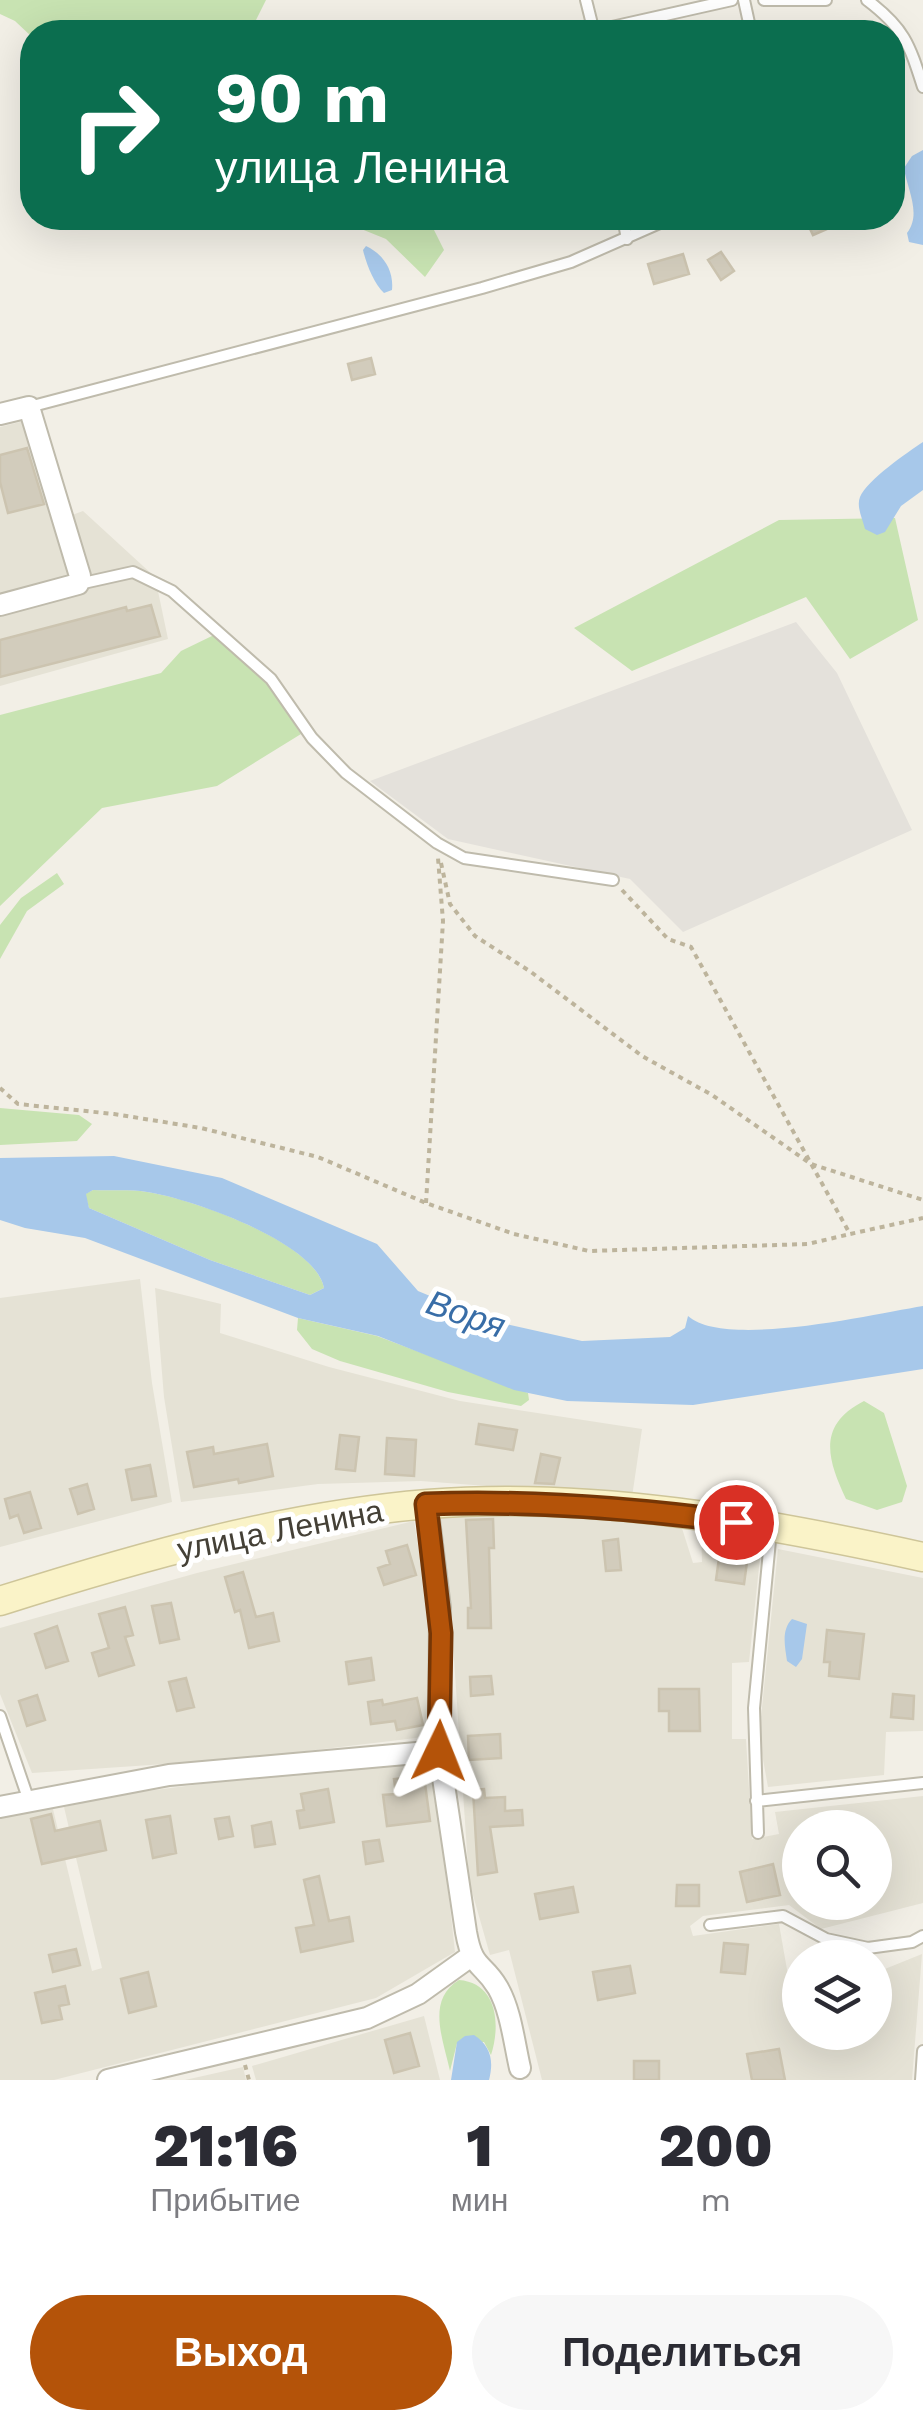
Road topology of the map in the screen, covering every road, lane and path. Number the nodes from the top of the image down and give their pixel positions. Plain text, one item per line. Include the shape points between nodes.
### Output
1 (732, 0) edge
2 (764, 0) edge
3 (826, 0) edge
4 (867, 0) edge
5 (696, 4) edge
6 (638, 20) edge
7 (894, 20) edge
8 (905, 42) edge
9 (923, 87) edge
10 (626, 230) edge
11 (646, 230) edge
12 (627, 239) junction
13 (29, 407) junction
14 (0, 414) edge
15 (78, 584) junction
16 (0, 605) edge
17 (437, 844) junction
18 (612, 880) joint
19 (0, 1088) edge
20 (811, 1164) junction
21 (923, 1200) edge
22 (426, 1202) junction
23 (923, 1218) edge
24 (850, 1234) junction
25 (426, 1504) junction
26 (771, 1526) junction
27 (923, 1557) edge
28 (0, 1601) edge
29 (0, 1716) edge
30 (439, 1751) junction
31 (923, 1783) edge
32 (756, 1800) junction
33 (29, 1801) junction
34 (0, 1807) edge
35 (758, 1833) dead end
36 (710, 1924) dead end
37 (923, 1936) edge
38 (470, 1956) junction
39 (923, 2051) edge
40 (520, 2068) dead end
41 (108, 2080) edge
42 (921, 2080) edge

1 - 5 lane
2 - 3 lane
4 - 7 lane
5 - 6 lane
8 - 9 lane
10 - 12 lane
11 - 12 lane
12 - 13 lane via 482,288
13 - 14 street
13 - 15 street
15 - 16 street
15 - 17 lane via 134,572 172,591 270,679 346,773
17 - 18 lane via 464,858
17 - 20 path via 450,904 475,936 642,1056
17 - 22 path via 443,921
18 - 20 path via 668,940 690,947
19 - 22 path via 18,1104 200,1128 318,1156
20 - 21 path
20 - 24 path
22 - 24 path via 514,1234 590,1251 808,1244
23 - 24 path
25 - 26 street, улица Ленина via 594,1506
25 - 28 street, улица Ленина via 248,1533
25 - 30 street via 440,1608
26 - 27 street, улица Ленина
26 - 32 lane via 754,1708
29 - 33 lane
30 - 33 street via 169,1774
30 - 38 street
31 - 32 lane
32 - 35 lane
33 - 34 street
36 - 37 lane via 783,1916 826,1939 868,1948
38 - 40 street via 497,1985
38 - 41 street via 418,1994 367,2018
39 - 42 lane

